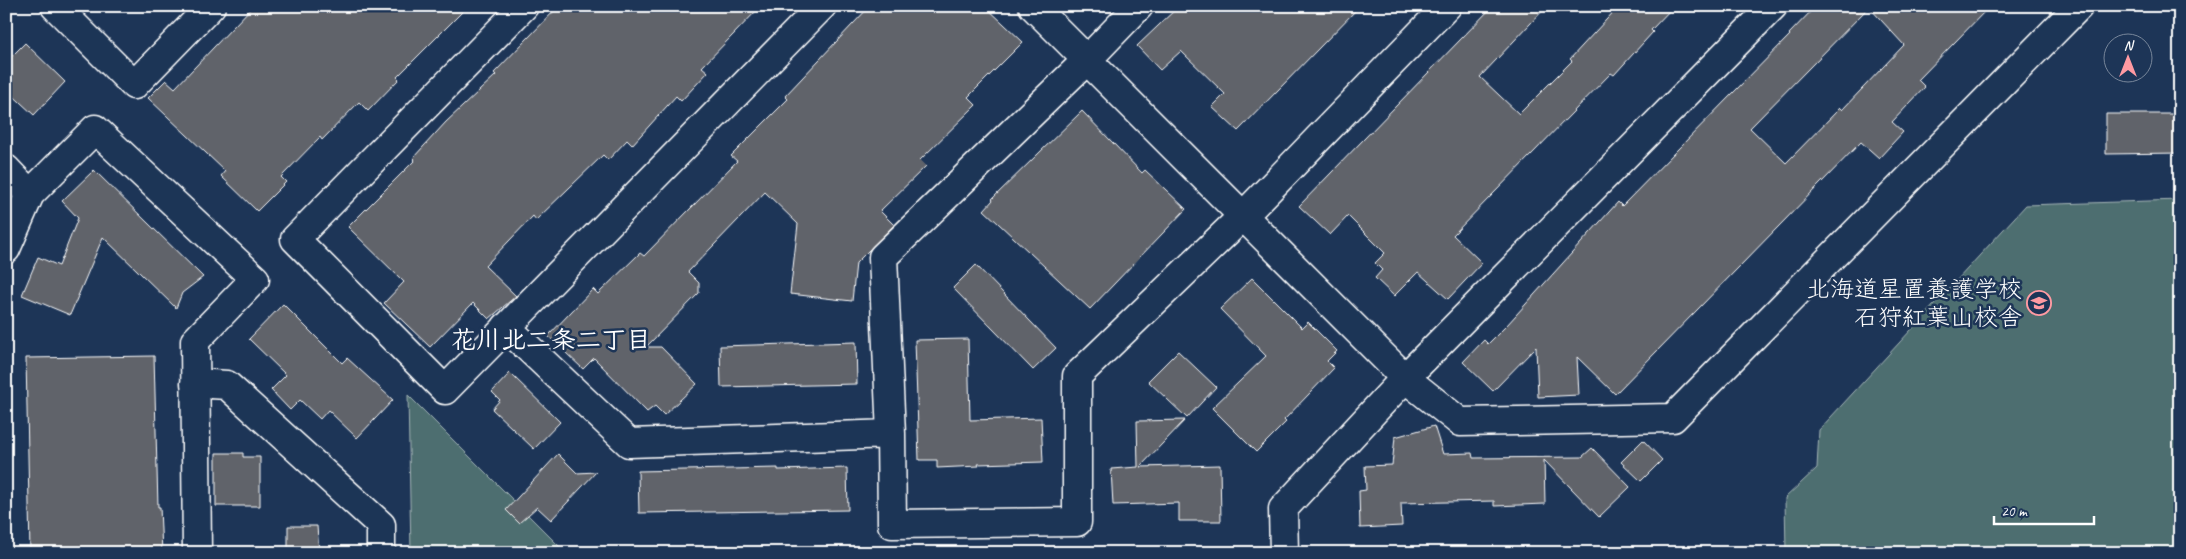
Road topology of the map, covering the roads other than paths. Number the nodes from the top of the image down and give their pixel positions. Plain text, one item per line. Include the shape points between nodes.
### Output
1 (55, 6) edge
2 (211, 6) edge
3 (524, 6) edge
4 (822, 6) edge
5 (1033, 6) edge
6 (1139, 6) edge
7 (1447, 6) edge
8 (1773, 6) edge
9 (2078, 6) edge
10 (1087, 60) junction
11 (6, 169) edge
12 (30, 194) junction
13 (1243, 216) junction
14 (6, 248) edge
15 (506, 327) junction
16 (1405, 378) junction
17 (195, 383) junction
18 (891, 434) junction
19 (197, 553) edge
20 (381, 553) edge
21 (1284, 553) edge

1 - 2 street via 134,86
3 - 15 street via 296,239 445,390
4 - 15 street
5 - 10 street
6 - 10 street
7 - 13 street
8 - 16 street
9 - 16 street via 1673,418 1460,422
10 - 13 street
10 - 18 street via 883,256
11 - 12 street
12 - 14 street
12 - 17 street via 95,130 255,279 195,341
13 - 16 street
13 - 18 street via 1077,376 1077,522 892,524
15 - 18 street via 629,443
16 - 21 street via 1283,510
17 - 19 street
17 - 20 street via 227,385 381,525

